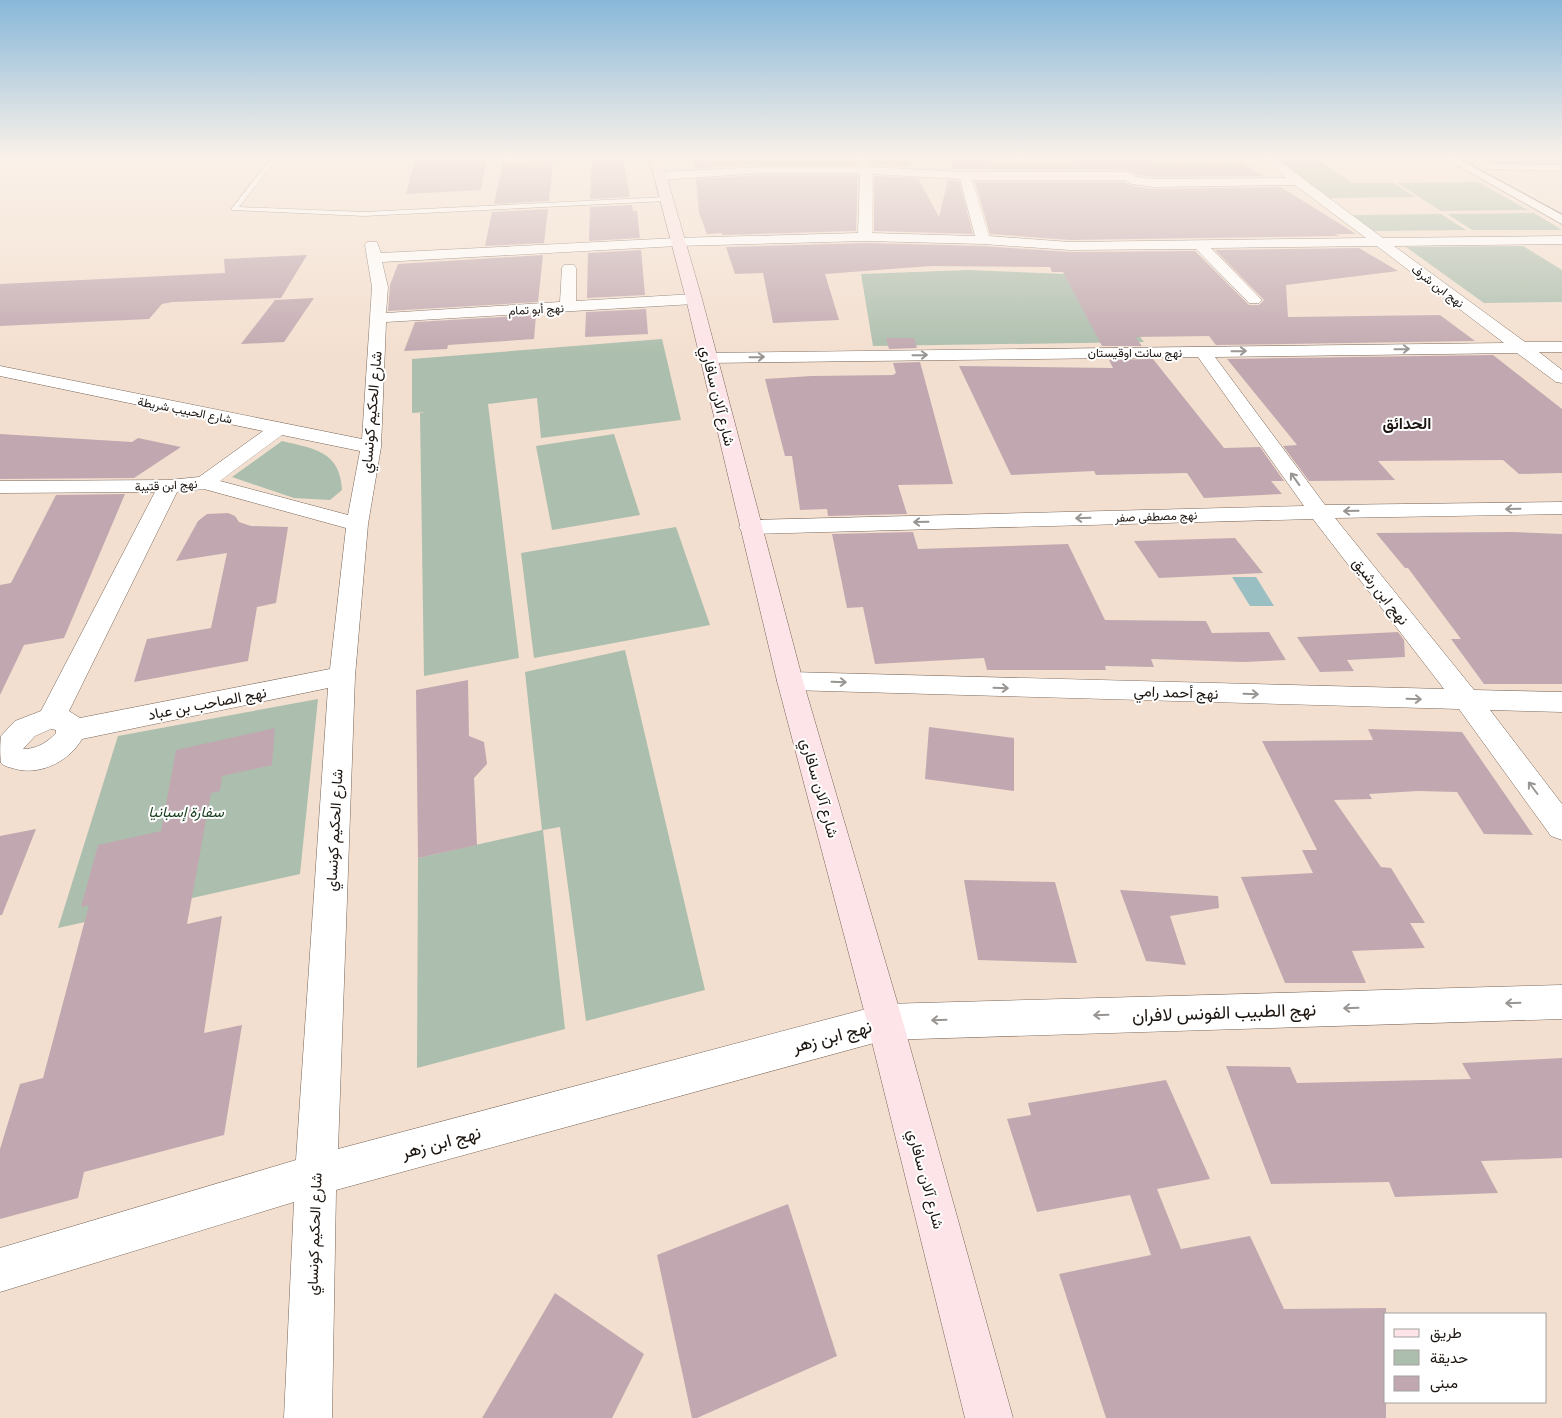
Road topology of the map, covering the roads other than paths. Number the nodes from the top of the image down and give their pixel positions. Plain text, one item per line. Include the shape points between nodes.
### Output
1 (672, 223) edge
2 (865, 223) edge
3 (978, 223) edge
4 (1355, 223) edge
5 (865, 237) junction
6 (983, 240) junction
7 (1562, 240) edge
8 (677, 242) junction
9 (1380, 242) junction
10 (1198, 243) junction
11 (569, 268) dead end
12 (694, 299) junction
13 (1254, 300) dead end
14 (568, 307) junction
15 (378, 318) junction
16 (1518, 347) junction
17 (1562, 347) edge
18 (1203, 352) junction
19 (708, 358) junction
20 (0, 371) edge
21 (1562, 378) edge
22 (279, 428) junction
23 (371, 447) junction
24 (204, 483) junction
25 (169, 486) junction
26 (0, 487) edge
27 (39, 488) junction
28 (0, 499) edge
29 (1562, 508) edge
30 (1319, 512) junction
31 (357, 524) junction
32 (750, 527) junction
33 (342, 676) junction
34 (790, 680) junction
35 (1467, 700) junction
36 (1562, 702) edge
37 (62, 724) junction
38 (5, 744) edge
39 (1562, 827) edge
40 (1562, 1002) edge
41 (885, 1022) junction
42 (316, 1176) junction
43 (0, 1270) edge
44 (308, 1418) edge
45 (989, 1418) edge

1 - 8 street, شارع آلان سافاري
2 - 5 street
3 - 6 street
4 - 9 street, نهج ابن شرف
5 - 6 street
5 - 8 street
6 - 10 street via 1070,246
7 - 9 street
8 - 12 street, شارع آلان سافاري
8 - 15 street, شارع الحكيم كونساي via 374,251 380,287
9 - 10 street
9 - 16 street, نهج ابن شرف
10 - 13 street
11 - 14 street
12 - 14 street, نهج أبو تمام
12 - 19 street, شارع آلان سافاري
14 - 15 street, نهج أبو تمام
15 - 23 street, شارع الحكيم كونساي
16 - 17 street, نهج سانت اوقيستان
18 -> 16 street, نهج سانت اوقيستان
16 - 21 street, نهج ابن شرف
19 -> 18 street, نهج سانت اوقيستان
30 -> 18 street, نهج ابن رشيق
19 - 32 street, شارع آلان سافاري
20 - 22 street, شارع الحبيب شريطة
22 - 23 street, شارع الحبيب شريطة
22 - 24 street
23 - 31 street, شارع الحكيم كونساي
24 - 25 street, نهج ابن قتيبة
24 - 31 street, نهج ابن قتيبة
25 - 27 street, نهج ابن قتيبة
25 - 37 street
26 - 27 street, نهج ابن قتيبة
27 - 28 street
29 -> 30 street, نهج مصطفى صفر
30 -> 32 street, نهج مصطفى صفر
30 - 35 street, نهج ابن رشيق
31 - 33 street, شارع الحكيم كونساي
32 - 34 street, شارع آلان سافاري
33 - 37 street, نهج الصاحب بن عباد
33 - 42 street, شارع الحكيم كونساي
34 -> 35 street, نهج أحمد رامي
34 - 41 street, شارع آلان سافاري
35 - 36 street, نهج أحمد رامي
39 -> 35 street, نهج ابن رشيق
37 - 38 street via 70,736 55,750 34,760 15,759
40 -> 41 street, نهج الطبيب الفونس لافران
41 - 42 street, نهج ابن زهر
41 - 45 street, شارع آلان سافاري
42 - 43 street, نهج ابن زهر
42 - 44 street, شارع الحكيم كونساي

